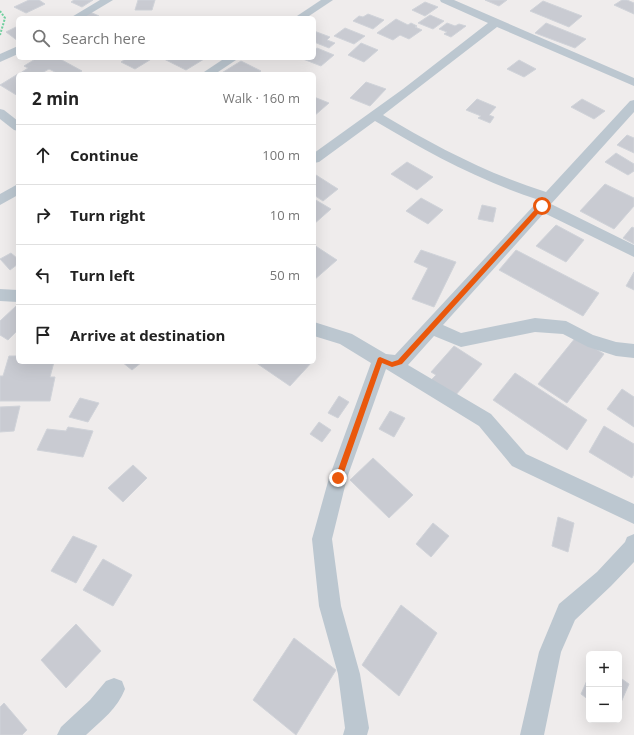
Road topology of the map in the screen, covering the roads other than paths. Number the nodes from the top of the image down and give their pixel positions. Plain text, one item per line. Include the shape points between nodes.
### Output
1 (108, 0) edge
2 (328, 0) edge
3 (446, 0) edge
4 (79, 16) edge
5 (302, 16) edge
6 (496, 22) junction
7 (16, 50) edge
8 (0, 59) edge
9 (230, 60) edge
10 (210, 72) edge
11 (634, 82) edge
12 (634, 104) edge
13 (0, 113) edge
14 (373, 115) junction
15 (16, 125) edge
16 (316, 158) edge
17 (16, 190) edge
18 (0, 200) edge
19 (546, 202) junction
20 (634, 251) edge
21 (432, 327) junction
22 (316, 330) edge
23 (634, 351) edge
24 (386, 362) junction
25 (634, 514) edge
26 (634, 544) edge
27 (114, 689) dead end
28 (69, 735) edge
29 (355, 735) edge
30 (532, 735) edge

1 - 4 street
2 - 5 street
3 - 6 street
6 - 11 street
6 - 14 street via 407,92
7 - 8 street
9 - 10 street
12 - 19 street
13 - 15 street
14 - 16 street
14 - 19 street via 431,149 472,169 530,192
17 - 18 street
19 - 20 street
19 - 21 street
21 - 23 street via 461,340 535,325 558,327 616,349
21 - 24 street via 400,362
22 - 24 street via 350,341
24 - 25 street via 485,420 519,460
24 - 29 street via 338,478 322,539 330,606 349,674 357,728
26 - 30 street via 604,580 567,612 550,652
27 - 28 street

